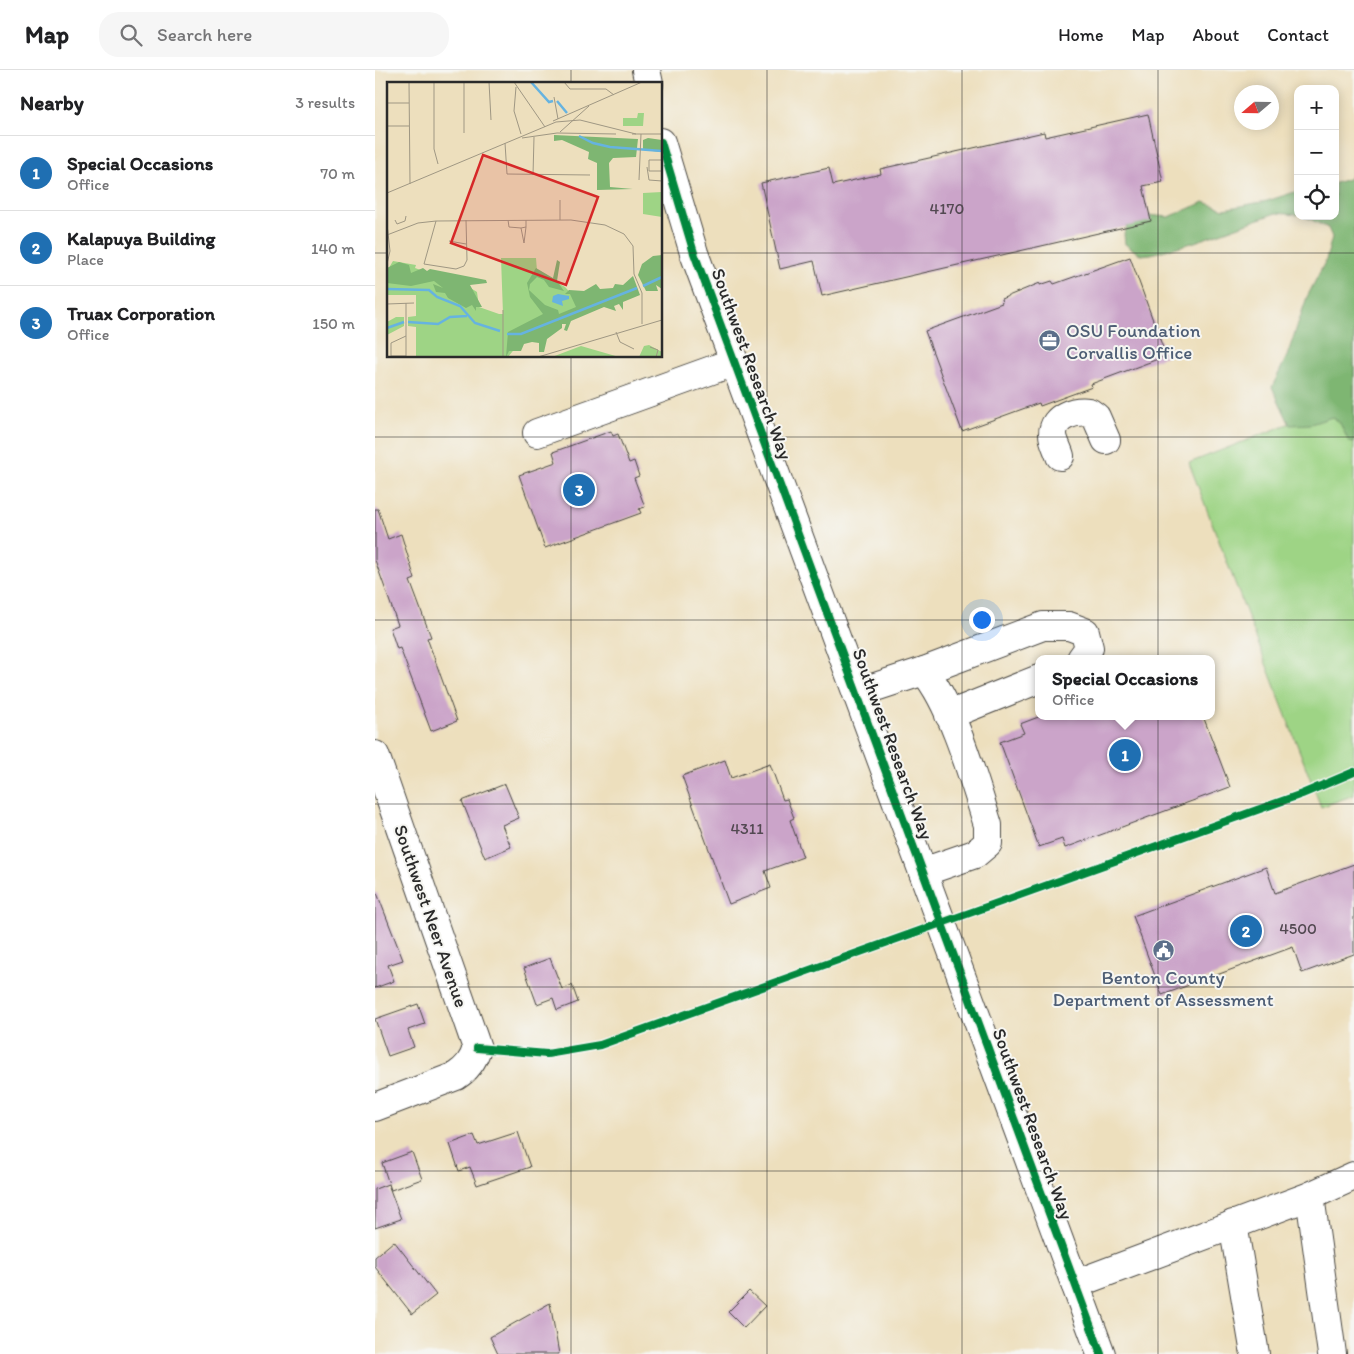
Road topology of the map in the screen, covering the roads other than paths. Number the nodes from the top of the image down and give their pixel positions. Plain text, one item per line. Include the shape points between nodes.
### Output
1 (663, 149) edge
2 (734, 362) junction
3 (537, 433) dead end
4 (1106, 440) dead end
5 (1060, 456) dead end
6 (1084, 655) edge
7 (924, 671) junction
8 (1035, 681) edge
9 (857, 692) junction
10 (949, 715) junction
11 (375, 755) edge
12 (381, 789) edge
13 (923, 872) junction
14 (375, 1107) edge
15 (1354, 1176) edge
16 (1310, 1196) junction
17 (1233, 1224) junction
18 (1075, 1284) junction
19 (1101, 1354) edge
20 (1255, 1354) edge
21 (1332, 1354) edge

1 - 2 street, Southwest Research Way via 694,253
2 - 3 street
2 - 9 street, Southwest Research Way
4 - 5 street via 1096,417 1089,412 1071,413 1054,426 1053,435
6 - 7 street via 1089,648 1085,632 1069,626 1043,626
7 - 9 street
7 - 10 street via 937,686
8 - 10 street
9 - 13 street, Southwest Research Way
10 - 13 street via 988,825 988,843 975,854
11 - 12 street, Southwest Neer Avenue
12 - 14 street, Southwest Neer Avenue via 477,1048 474,1058 455,1076
13 - 18 street, Southwest Research Way
15 - 16 street
16 - 17 street
16 - 21 street
17 - 18 street
17 - 20 street
18 - 19 street, Southwest Research Way

